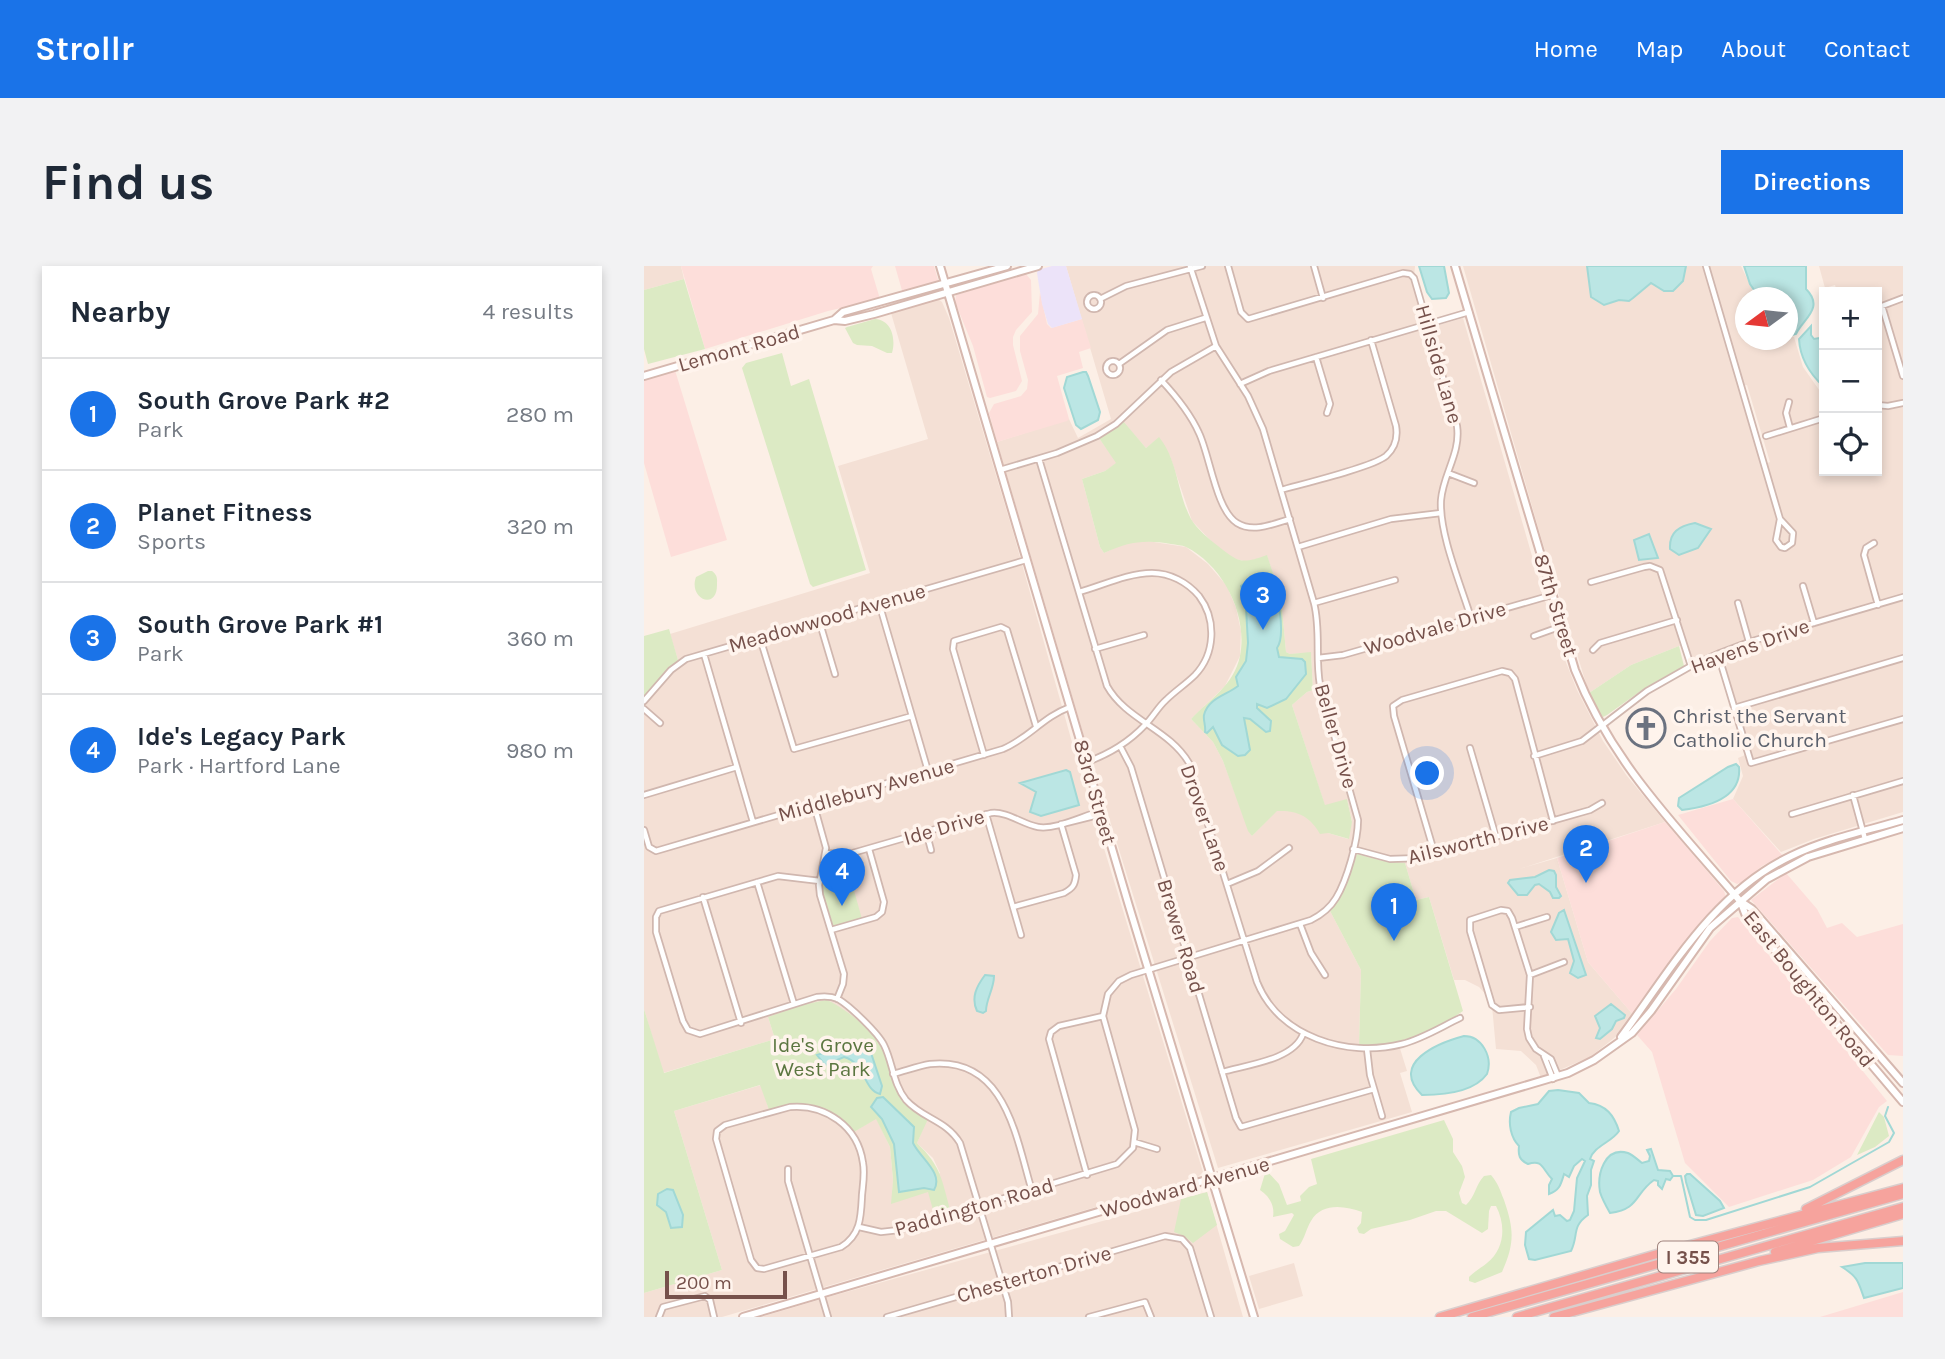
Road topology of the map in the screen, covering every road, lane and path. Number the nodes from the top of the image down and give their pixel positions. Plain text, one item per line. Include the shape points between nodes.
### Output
1 (940, 266) edge
2 (1007, 266) edge
3 (1038, 266) edge
4 (1202, 266) edge
5 (1228, 266) edge
6 (1314, 266) edge
7 (1455, 266) edge
8 (1706, 266) edge
9 (1190, 268) edge
10 (945, 284) junction
11 (948, 293) junction
12 (1323, 298) junction
13 (1903, 298) edge
14 (1100, 299) dead end
15 (1469, 312) junction
16 (1205, 318) junction
17 (834, 320) junction
18 (1427, 324) junction
19 (1371, 340) junction
20 (1216, 346) junction
21 (1316, 356) junction
22 (1119, 364) dead end
23 (644, 376) edge
24 (1903, 376) edge
25 (1161, 380) junction
26 (1240, 384) junction
27 (1790, 402) dead end
28 (1903, 403) edge
29 (1882, 405) edge
30 (1327, 413) dead end
31 (1819, 419) edge
32 (1790, 428) junction
33 (1766, 436) dead end
34 (1039, 459) junction
35 (1000, 470) junction
36 (1448, 473) junction
37 (1474, 483) dead end
38 (1281, 490) junction
39 (1441, 513) junction
40 (1290, 519) junction
41 (1780, 519) junction
42 (1874, 543) dead end
43 (1298, 547) junction
44 (1026, 560) junction
45 (1395, 580) dead end
46 (1591, 582) dead end
47 (1803, 586) dead end
48 (1079, 592) junction
49 (1552, 595) junction
50 (1903, 597) edge
51 (879, 603) junction
52 (1314, 603) junction
53 (1738, 603) dead end
54 (1878, 605) junction
55 (1471, 618) junction
56 (819, 620) junction
57 (1677, 620) junction
58 (1814, 623) junction
59 (1562, 626) junction
60 (1144, 635) dead end
61 (1534, 636) dead end
62 (760, 638) junction
63 (1749, 642) junction
64 (1095, 649) junction
65 (1593, 650) dead end
66 (704, 653) junction
67 (1718, 654) junction
68 (1318, 658) junction
69 (1903, 659) edge
70 (1691, 666) junction
71 (835, 674) dead end
72 (644, 701) edge
73 (1071, 707) junction
74 (1734, 708) junction
75 (644, 709) edge
76 (912, 716) junction
77 (1903, 719) edge
78 (660, 723) dead end
79 (1147, 723) junction
80 (1036, 726) junction
81 (1601, 726) junction
82 (1120, 746) junction
83 (1470, 748) dead end
84 (984, 755) junction
85 (1534, 755) junction
86 (1087, 762) junction
87 (737, 767) junction
88 (928, 771) junction
89 (1903, 780) edge
90 (644, 794) edge
91 (1853, 795) junction
92 (1602, 803) dead end
93 (814, 805) junction
94 (1101, 813) junction
95 (986, 814) junction
96 (1792, 814) dead end
97 (1903, 820) edge
98 (1553, 821) junction
99 (753, 822) junction
100 (1061, 824) junction
101 (1903, 828) edge
102 (644, 830) edge
103 (926, 831) junction
104 (1864, 836) junction
105 (1496, 837) junction
106 (1289, 848) dead end
107 (869, 849) junction
108 (1353, 849) junction
109 (931, 850) dead end
110 (826, 853) junction
111 (1436, 855) junction
112 (820, 881) junction
113 (757, 882) junction
114 (1227, 884) junction
115 (1735, 895) junction
116 (704, 897) junction
117 (1740, 901) junction
118 (1013, 907) junction
119 (1547, 917) dead end
120 (1300, 924) junction
121 (1515, 927) junction
122 (831, 930) junction
123 (1021, 935) dead end
124 (1244, 941) junction
125 (1188, 958) junction
126 (1564, 962) dead end
127 (1149, 970) junction
128 (1325, 975) dead end
129 (1530, 975) junction
130 (837, 999) junction
131 (794, 1004) junction
132 (1530, 1007) junction
133 (1103, 1016) junction
134 (1460, 1018) dead end
135 (741, 1023) junction
136 (1303, 1034) junction
137 (1619, 1041) junction
138 (1367, 1049) junction
139 (1222, 1072) junction
140 (893, 1074) junction
141 (1556, 1078) junction
142 (1903, 1083) edge
143 (1374, 1089) junction
144 (1903, 1102) edge
145 (1382, 1116) dead end
146 (1134, 1142) junction
147 (1157, 1149) dead end
148 (1903, 1160) edge
149 (788, 1169) dead end
150 (1087, 1175) junction
151 (1211, 1179) junction
152 (1903, 1188) edge
153 (1032, 1191) junction
154 (1903, 1194) edge
155 (979, 1207) junction
156 (1903, 1207) edge
157 (1903, 1214) edge
158 (859, 1227) junction
159 (1752, 1228) junction
160 (1903, 1241) edge
161 (990, 1244) junction
162 (810, 1256) junction
163 (1692, 1278) junction
164 (1002, 1283) junction
165 (821, 1294) junction
166 (659, 1317) edge
167 (715, 1317) edge
168 (743, 1317) edge
169 (828, 1317) edge
170 (887, 1317) edge
171 (1009, 1317) edge
172 (1089, 1317) edge
173 (1151, 1317) edge
174 (1212, 1317) edge
175 (1254, 1317) edge
176 (1440, 1317) edge
177 (1472, 1317) edge
178 (1517, 1317) edge
179 (1554, 1317) edge

1 - 10 main road, 83rd Street
2 - 10 main road, Lemont Road
3 - 11 main road, Lemont Road
4 - 9 street
5 - 12 street via 1245,317
6 - 12 street
7 - 15 main road, 87th Street
8 - 41 street
9 - 14 street via 1126,286
9 - 16 street, Beller Drive
10 - 11 main road, 83rd Street
10 - 17 main road, Lemont Road via 843,312
11 - 17 main road, Lemont Road via 845,321
11 - 35 main road, 83rd Street
12 - 18 street, Hillside Lane via 1410,274
13 - 24 street via 1882,306
15 - 18 street
15 - 49 main road, 87th Street
16 - 20 street, Beller Drive
16 - 22 street via 1167,330
17 - 23 main road, Lemont Road
18 - 19 street
18 - 36 street, Hillside Lane via 1459,434
19 - 21 street
19 - 38 street via 1396,426 1393,448 1376,462
20 - 25 street
20 - 26 street, Beller Drive
21 - 26 street
21 - 30 street via 1330,404
25 - 34 street via 1108,429
25 - 40 street via 1198,429 1230,517 1254,528
26 - 38 street, Beller Drive via 1260,422
27 - 32 street via 1786,413
28 - 29 street
31 - 32 street
32 - 33 street
34 - 35 street
34 - 48 street, Drover Lane
35 - 44 main road, 83rd Street
36 - 37 street
36 - 39 street, Hillside Lane
38 - 40 street, Beller Drive
39 - 43 street via 1391,519
39 - 55 street, Hillside Lane
40 - 43 street, Beller Drive
41 - 41 street via 1776,540 1786,548 1793,543 1793,533
42 - 54 street via 1864,555
43 - 52 street, Beller Drive
44 - 51 street, Meadowwood Avenue
44 - 73 main road, 83rd Street
45 - 52 street
46 - 57 street via 1644,567 1657,568 1664,575
47 - 58 street
48 - 64 street, Drover Lane
48 - 79 street via 1139,574 1160,574 1182,581 1205,606 1212,635 1203,665
49 - 55 street, Woodvale Drive
49 - 59 main road, 87th Street
50 - 54 street, Havens Drive
51 - 56 street, Meadowwood Avenue
51 - 76 street
52 - 68 street, Beller Drive
53 - 63 street
54 - 58 street, Havens Drive
55 - 68 street, Woodvale Drive
56 - 62 street, Meadowwood Avenue
56 - 71 street
57 - 65 street via 1600,643
57 - 70 street
58 - 63 street, Havens Drive
59 - 61 street
59 - 81 main road, 87th Street via 1575,670
60 - 64 street
62 - 66 street, Meadowwood Avenue
62 - 76 street via 794,749
63 - 67 street, Havens Drive
64 - 79 street, Drover Lane via 1114,698
66 - 72 street, Meadowwood Avenue via 678,663
66 - 87 street
67 - 70 street, Havens Drive
67 - 74 street
68 - 108 street, Beller Drive via 1322,692 1357,812
69 - 74 street
70 - 81 street, Havens Drive via 1638,697
73 - 80 street, Middlebury Avenue
73 - 86 main road, 83rd Street
74 - 77 street via 1751,763
75 - 78 street
76 - 88 street
79 - 82 street
79 - 114 street, Drover Lane via 1168,738 1189,763
80 - 84 street, Middlebury Avenue via 1015,744
80 - 84 street via 1006,628 953,643
81 - 85 street, Havens Drive via 1582,741
81 - 115 main road, 87th Street via 1639,782
82 - 86 street
82 - 125 street, Brewer Road
83 - 105 street
84 - 88 street, Middlebury Avenue
85 - 98 street
85 - 111 street via 1527,720 1508,671 1393,706
86 - 94 main road, 83rd Street
87 - 90 street
87 - 99 street
88 - 93 street, Middlebury Avenue
89 - 91 street
91 - 96 street
91 - 104 street
92 - 98 street, Ailsworth Drive
93 - 99 street, Middlebury Avenue
93 - 110 street
94 - 100 street, Ide Drive
94 - 127 main road, 83rd Street
95 - 100 street, Ide Drive via 999,813 1039,828
95 - 103 street, Ide Drive
95 - 118 street
97 - 104 main road, Woodward Avenue
98 - 105 street, Ailsworth Drive
99 - 102 street, Middlebury Avenue via 656,851 651,850
100 - 118 street via 1076,875 1072,889
101 - 104 main road, Woodward Avenue
103 - 107 street, Ide Drive
103 - 109 street
104 - 115 main road, Woodward Avenue via 1790,856
104 - 117 main road, Woodward Avenue via 1801,859
105 - 111 street, Ailsworth Drive
106 - 114 street via 1258,871
107 - 110 street, Ide Drive via 843,855
107 - 122 street via 884,902 882,912
108 - 111 street, Ailsworth Drive via 1397,860
108 - 120 street, Beller Drive via 1337,896 1322,914
110 - 112 street
112 - 113 street via 785,875
112 - 122 street
113 - 116 street
113 - 131 street
114 - 124 street, Drover Lane
115 - 117 main road, 87th Street
115 - 137 main road, Woodward Avenue via 1692,938
116 - 135 street
116 - 135 street via 659,911 656,932 683,1021 692,1033
117 - 137 main road, Woodward Avenue via 1696,946 1641,1024
117 - 142 main road, East Boughton Road via 1752,909
117 - 144 main road, East Boughton Road via 1746,916
118 - 123 street
119 - 121 street
120 - 124 street, Beller Drive
120 - 128 street
121 - 129 street
121 - 132 street via 1508,911 1470,920 1492,1005 1499,1010
122 - 130 street via 844,978
124 - 125 street, Beller Drive
124 - 136 street, Drover Lane via 1263,995 1279,1016
125 - 127 street, Beller Drive
125 - 139 street, Brewer Road
126 - 129 street
127 - 133 street, Beller Drive via 1115,984
127 - 151 main road, 83rd Street
129 - 132 street
130 - 131 street via 822,997
130 - 140 street via 878,1037
131 - 135 street
132 - 141 street via 1527,1034 1551,1059
133 - 146 street via 1134,1121
133 - 150 street via 1059,1026 1049,1039
134 - 138 street, Drover Lane via 1404,1043
136 - 138 street, Drover Lane
136 - 139 street via 1289,1052
137 - 141 main road, Woodward Avenue via 1594,1060
138 - 143 street
139 - 143 street, Brewer Road via 1241,1126
140 - 153 street via 946,1064 984,1079 1009,1112
140 - 155 street via 906,1099 958,1140
141 - 151 main road, Woodward Avenue
143 - 145 street
146 - 147 street
146 - 150 street, Paddington Road via 1117,1164
148 - 159 highway via 1812,1207
149 - 162 street
150 - 153 street, Paddington Road
151 - 161 main road, Woodward Avenue
151 - 175 main road, 83rd Street
152 - 159 highway
153 - 155 street, Paddington Road
154 - 177 highway, I 355
155 - 158 street, Paddington Road via 892,1232
155 - 161 street
156 - 178 highway, I 355
157 - 163 highway
158 - 162 street via 845,1245
158 - 162 street via 863,1160 853,1136 836,1118 814,1108 790,1107 725,1125 717,1131 716,1142 751,1260 757,1268 770,1268
159 - 176 highway
160 - 163 highway via 1818,1248
161 - 164 street
161 - 165 main road, Woodward Avenue
162 - 165 street
163 - 179 highway
164 - 170 street, Chesterton Drive
164 - 171 street
164 - 174 street, Chesterton Drive via 1169,1236 1182,1239 1194,1255
165 - 168 main road, Woodward Avenue
165 - 169 street
166 - 167 street via 663,1307 705,1296
172 - 173 street via 1145,1301

